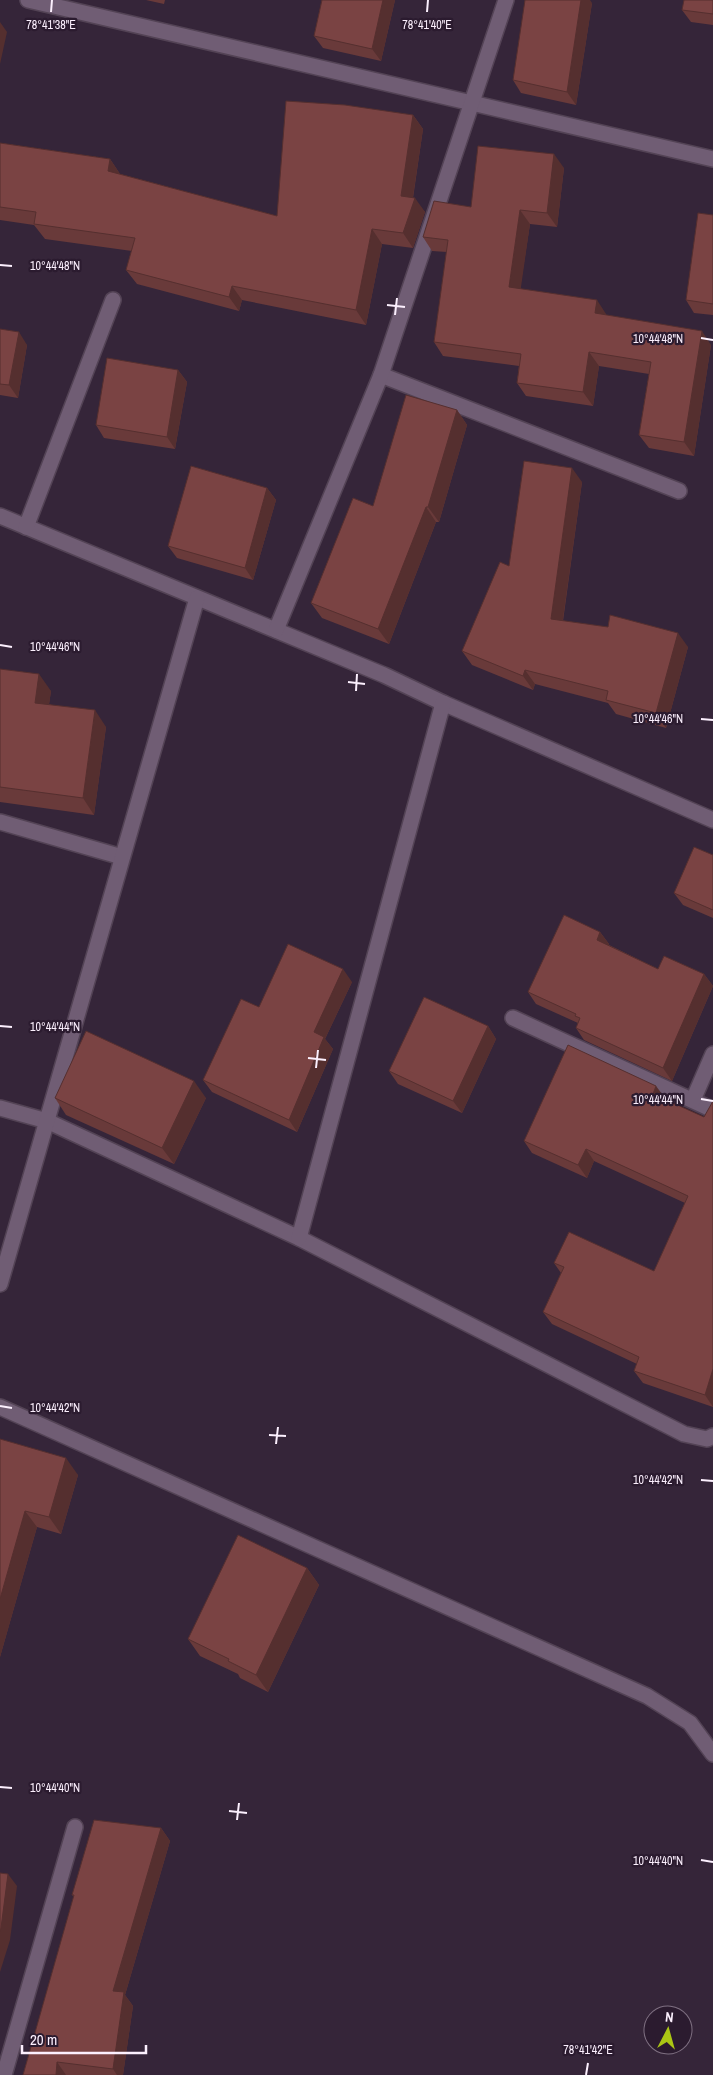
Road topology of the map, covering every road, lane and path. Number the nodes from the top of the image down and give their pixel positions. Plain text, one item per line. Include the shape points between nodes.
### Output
1 (28, 0) edge
2 (506, 0) edge
3 (471, 102) junction
4 (713, 159) edge
5 (113, 300) dead end
6 (381, 375) junction
7 (679, 491) dead end
8 (0, 516) edge
9 (26, 527) junction
10 (197, 598) junction
11 (276, 630) junction
12 (443, 704) junction
13 (713, 820) edge
14 (0, 822) edge
15 (122, 858) junction
16 (513, 1018) dead end
17 (713, 1054) edge
18 (693, 1100) junction
19 (0, 1108) edge
20 (713, 1110) edge
21 (47, 1121) junction
22 (299, 1238) junction
23 (0, 1284) edge
24 (0, 1407) edge
25 (713, 1436) edge
26 (713, 1754) edge
27 (76, 1826) dead end
28 (4, 2075) edge

1 - 3 street
2 - 3 street
3 - 4 street
3 - 6 street
5 - 9 street
6 - 7 street
6 - 11 street
8 - 9 street
9 - 10 street
10 - 11 street
10 - 15 street
11 - 12 street via 384,675
12 - 13 street
12 - 22 street
14 - 15 street
15 - 21 street
16 - 18 street
17 - 18 street
18 - 20 street
19 - 21 street
21 - 22 street
21 - 23 street
22 - 25 street via 684,1434 707,1440
24 - 26 street via 647,1696 690,1723
27 - 28 street

